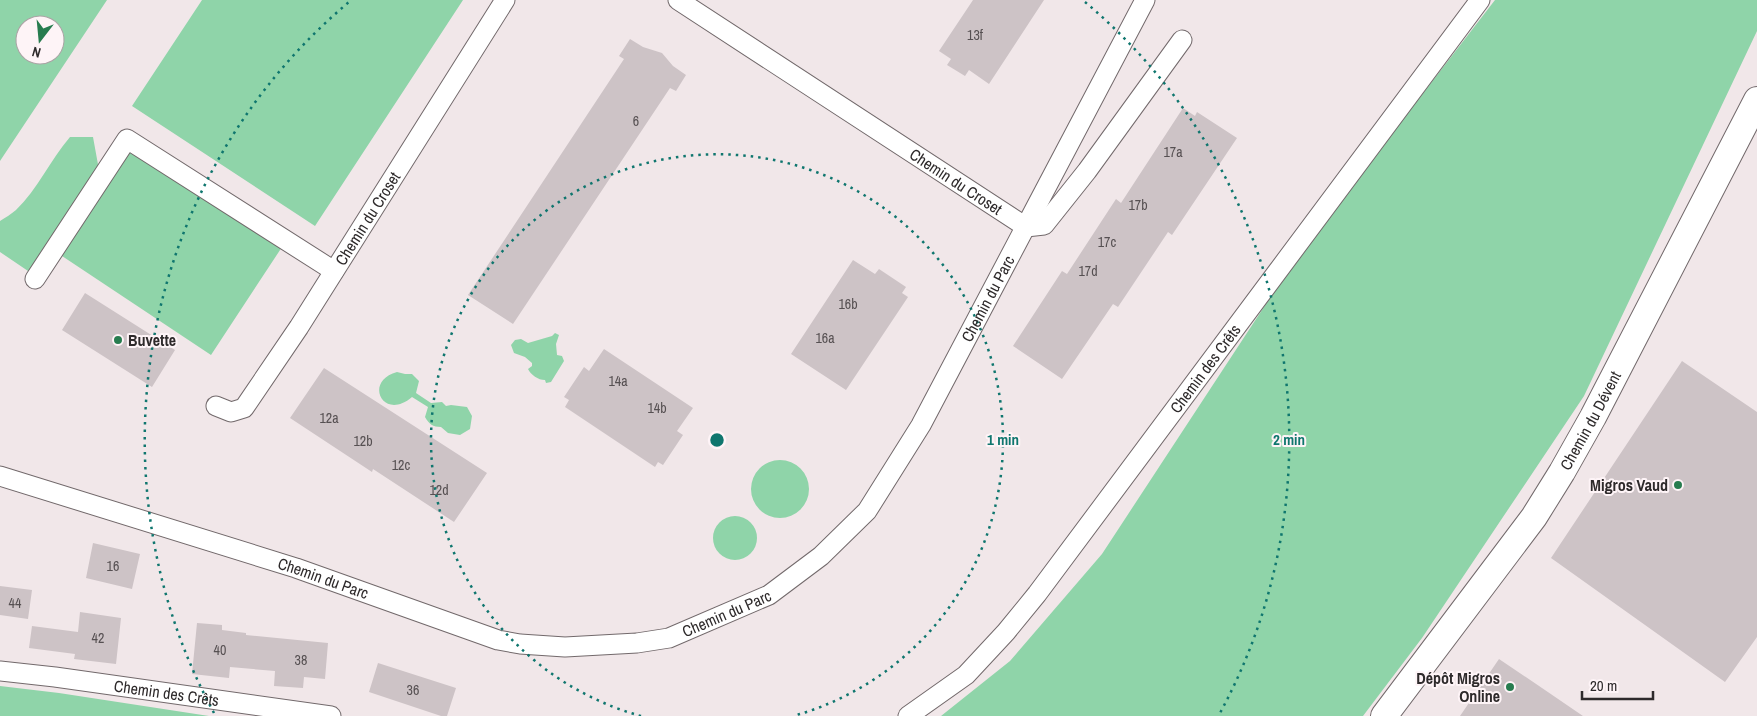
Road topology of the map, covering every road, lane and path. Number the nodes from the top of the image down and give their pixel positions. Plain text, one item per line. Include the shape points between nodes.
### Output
1 (505, 0) edge
2 (678, 0) edge
3 (1145, 0) edge
4 (1480, 0) edge
5 (1182, 40) dead end
6 (1757, 100) edge
7 (1026, 227) junction
8 (334, 271) junction
9 (35, 279) dead end
10 (216, 406) dead end
11 (0, 476) edge
12 (0, 671) edge
13 (331, 716) edge
14 (908, 716) edge
15 (1384, 716) edge

1 - 8 street, Chemin du Croset
2 - 7 street, Chemin du Croset
3 - 7 street, Chemin du Parc
4 - 14 street, Chemin des Crêts via 1031,601 966,675
5 - 7 street via 1044,225
6 - 15 street, Chemin du Dévent via 1557,480 1534,517
7 - 11 street, Chemin du Parc via 921,425 867,512 821,556 769,595 669,638 637,644 565,647 520,644 477,634 296,568
8 - 9 street via 127,139
8 - 10 street, Chemin du Croset via 244,408 230,412
12 - 13 street, Chemin des Crêts

